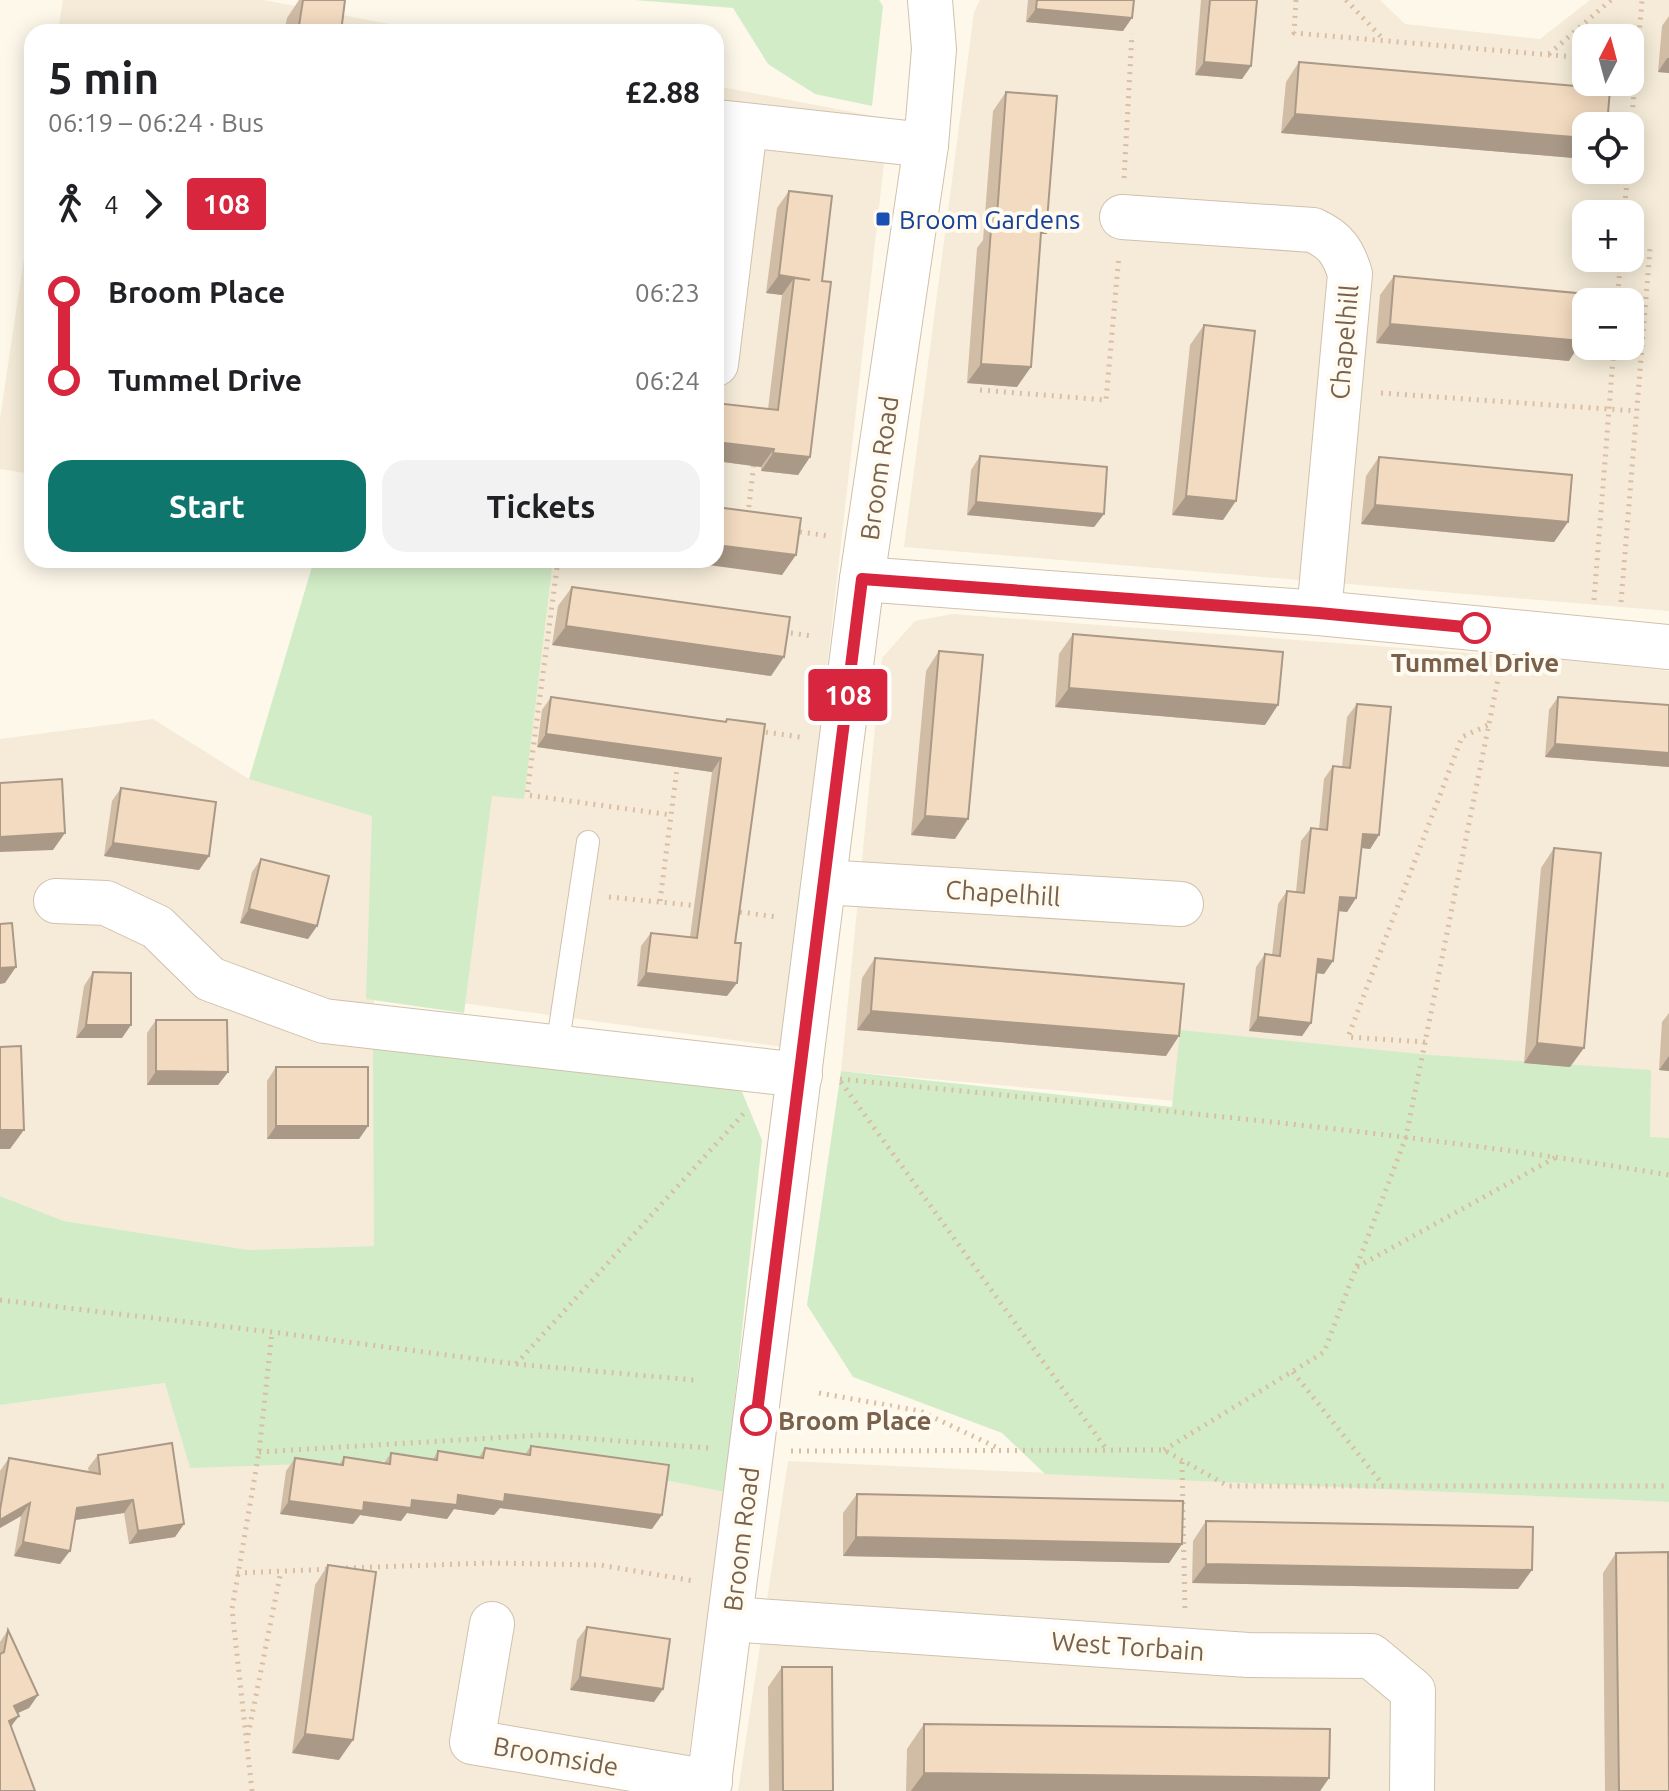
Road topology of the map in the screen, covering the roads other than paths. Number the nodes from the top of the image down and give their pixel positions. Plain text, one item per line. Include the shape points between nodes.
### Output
1 (930, 0) edge
2 (951, 0) edge
3 (934, 49) junction
4 (730, 124) edge
5 (926, 145) junction
6 (1122, 217) road end
7 (724, 227) edge
8 (865, 561) junction
9 (1319, 613) junction
10 (1669, 647) edge
11 (588, 842) dead end
12 (56, 901) dead end
13 (822, 902) junction
14 (1181, 904) dead end
15 (557, 1048) junction
16 (806, 1075) junction
17 (732, 1604) junction
18 (492, 1624) dead end
19 (709, 1786) edge
20 (1412, 1791) edge

1 - 3 street, Broom Road
2 - 3 street, Broom Road
3 - 5 street, Broom Road
4 - 5 street
4 - 7 street
5 - 8 street, Broom Road
6 - 9 street, Chapelhill via 1313,230 1330,238 1344,254 1350,274
8 - 9 street
8 - 13 street, Broom Road
9 - 10 street
11 - 15 lane
12 - 15 street via 106,903 157,927 210,979 324,1021
13 - 14 street, Chapelhill
13 - 16 street, Broom Road
15 - 16 street
16 - 17 street, Broom Road
17 - 19 street, Broom Road
17 - 20 street, West Torbain via 1185,1651 1371,1656 1413,1691
18 - 19 street, Broomside via 472,1742

